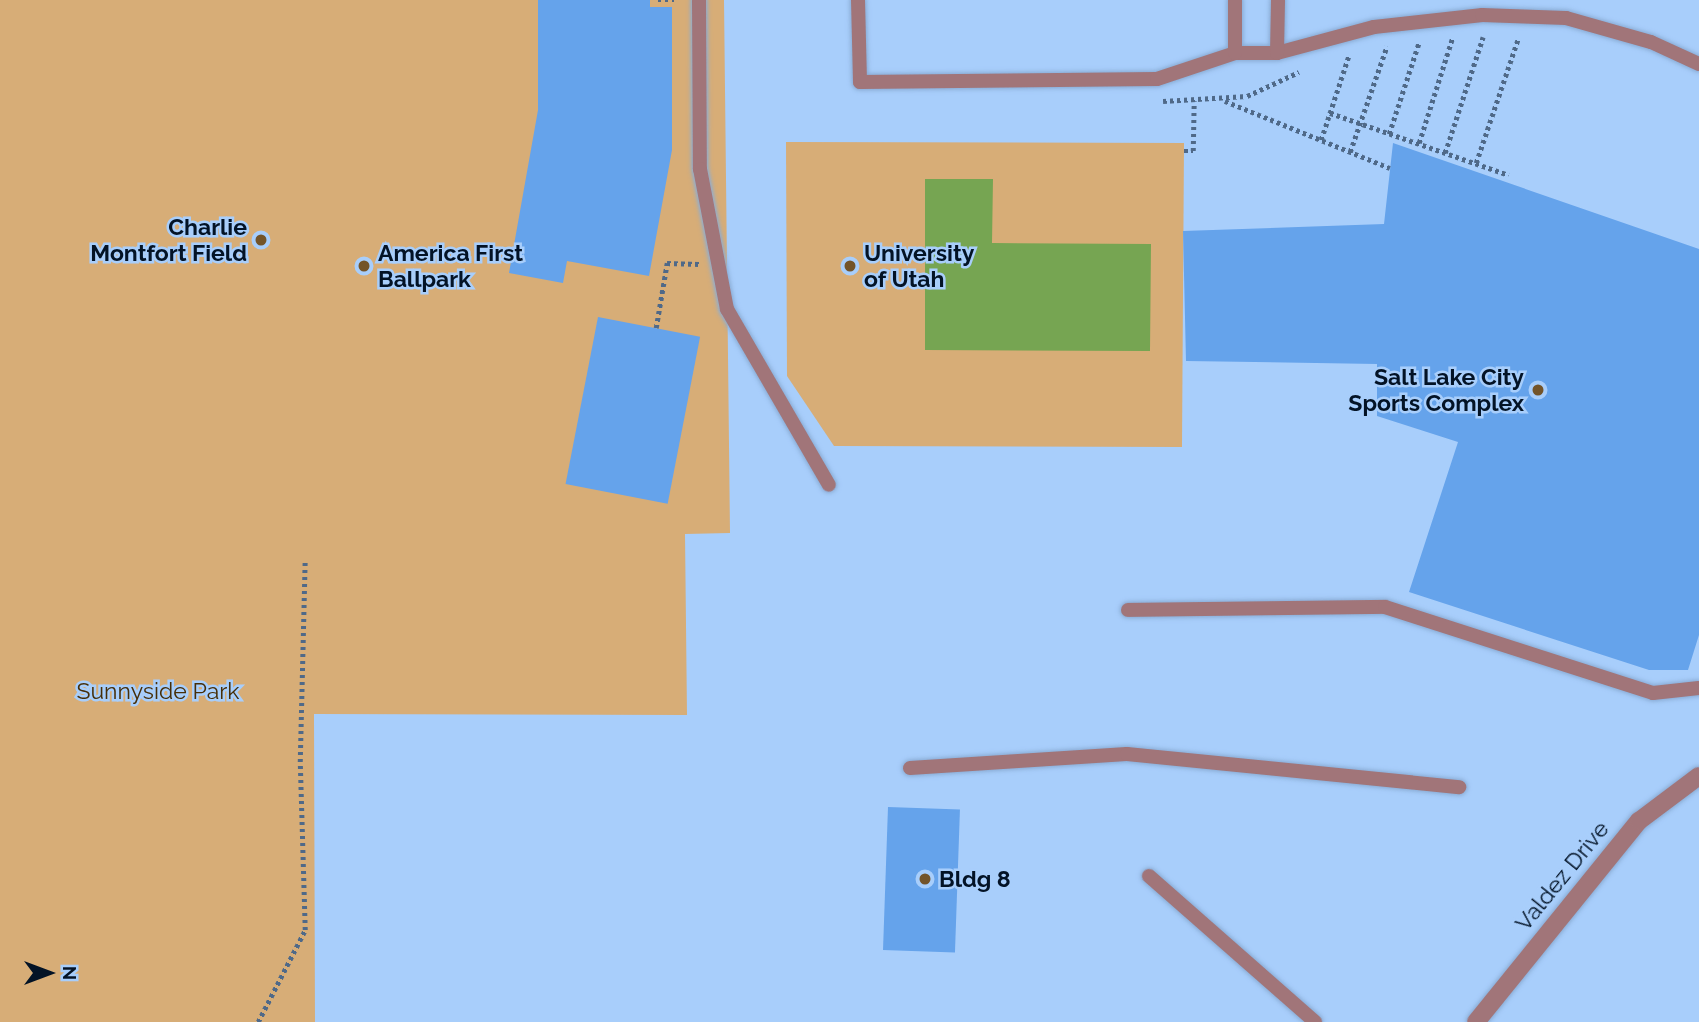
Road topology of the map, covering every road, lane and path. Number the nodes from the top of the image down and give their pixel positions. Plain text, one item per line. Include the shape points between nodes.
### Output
1 (674, 0) edge
2 (698, 0) edge
3 (858, 0) edge
4 (1235, 0) edge
5 (1278, 0) edge
6 (660, 3) edge
7 (1483, 36) junction
8 (1491, 36) dead end
9 (1463, 37) dead end
10 (1473, 37) dead end
11 (1505, 37) dead end
12 (1443, 38) dead end
13 (1453, 38) junction
14 (1518, 38) junction
15 (1431, 39) dead end
16 (1530, 39) dead end
17 (1419, 41) junction
18 (1408, 42) dead end
19 (1396, 43) dead end
20 (1387, 45) junction
21 (1375, 48) dead end
22 (1362, 50) dead end
23 (1235, 53) junction
24 (1278, 53) junction
25 (1350, 54) junction
26 (1337, 59) dead end
27 (1699, 64) edge
28 (1312, 67) dead end
29 (1153, 101) dead end
30 (1194, 101) junction
31 (1225, 101) junction
32 (1330, 113) junction
33 (1360, 124) junction
34 (1389, 134) junction
35 (1321, 140) junction
36 (1418, 144) junction
37 (1184, 151) dead end
38 (1350, 152) junction
39 (1445, 153) junction
40 (1476, 163) junction
41 (1390, 168) dead end
42 (1508, 175) dead end
43 (677, 265) dead end
44 (656, 328) dead end
45 (829, 485) dead end
46 (305, 561) dead end
47 (1129, 610) dead end
48 (1699, 688) edge
49 (910, 768) dead end
50 (1699, 776) edge
51 (1459, 787) dead end
52 (1149, 876) dead end
53 (258, 1022) edge
54 (1315, 1022) edge
55 (1476, 1022) edge

1 - 6 path
2 - 45 lane via 700,170 727,309
3 - 23 lane via 859,82 1157,79
4 - 23 lane
5 - 24 lane
7 - 8 path
7 - 10 path
7 - 39 path
9 - 13 path
11 - 14 path
12 - 13 path
13 - 36 path
14 - 16 path
14 - 40 path
15 - 17 path
17 - 18 path
17 - 34 path
19 - 20 path
20 - 21 path
20 - 33 path
22 - 25 path
23 - 24 lane
24 - 27 lane via 1374,27 1482,15 1566,18 1651,42
25 - 26 path
25 - 32 path
28 - 31 path
29 - 30 path
30 - 31 path
30 - 37 path via 1193,151
31 - 35 path
32 - 33 path
32 - 35 path
33 - 34 path
33 - 38 path
34 - 36 path
35 - 38 path
36 - 39 path
38 - 41 path
39 - 40 path
40 - 42 path
43 - 44 path via 667,263
46 - 53 path via 300,762 305,930
47 - 48 lane via 1385,607 1653,693
49 - 51 lane via 1128,754
50 - 55 street, Valdez Drive via 1639,821
52 - 54 lane

